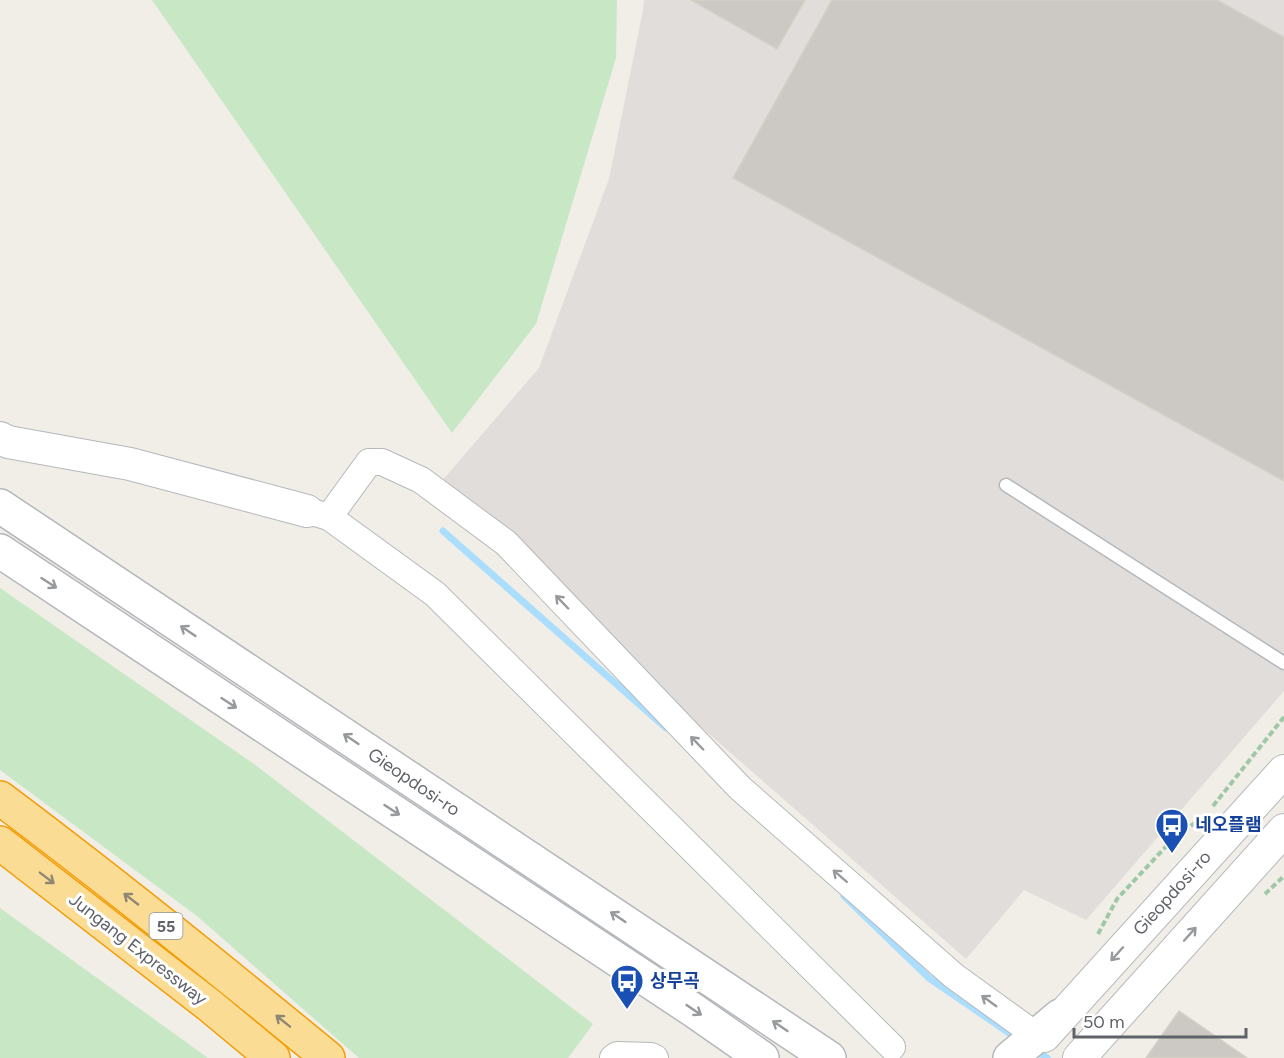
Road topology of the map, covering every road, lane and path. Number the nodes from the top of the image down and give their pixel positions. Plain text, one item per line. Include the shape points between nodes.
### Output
1 (0, 438) edge
2 (1006, 485) dead end
3 (0, 506) edge
4 (318, 514) junction
5 (0, 551) edge
6 (1284, 663) edge
7 (1284, 717) edge
8 (1284, 771) edge
9 (0, 798) edge
10 (1284, 830) edge
11 (0, 843) edge
12 (1095, 940) dead end
13 (1041, 1037) edge
14 (892, 1047) dead end
15 (1086, 1052) edge
16 (273, 1058) edge
17 (328, 1058) edge
18 (613, 1058) edge
19 (655, 1058) edge
20 (762, 1058) edge
21 (829, 1058) edge
22 (1010, 1058) edge

1 - 4 street via 130,464
2 - 6 lane
21 -> 3 main road, Gieopdosi-ro
13 -> 4 street via 954,976 741,788 506,543 421,480 382,462 369,462
4 - 14 street via 435,594
5 -> 20 main road, Gieopdosi-ro
7 - 12 path via 1207,814 1173,838 1117,898
8 -> 13 street, Gieopdosi-ro
17 -> 9 highway, Jungang Expressway / 55
15 -> 10 street
11 -> 16 highway, Jungang Expressway / 55
13 - 22 main road
18 - 19 street

